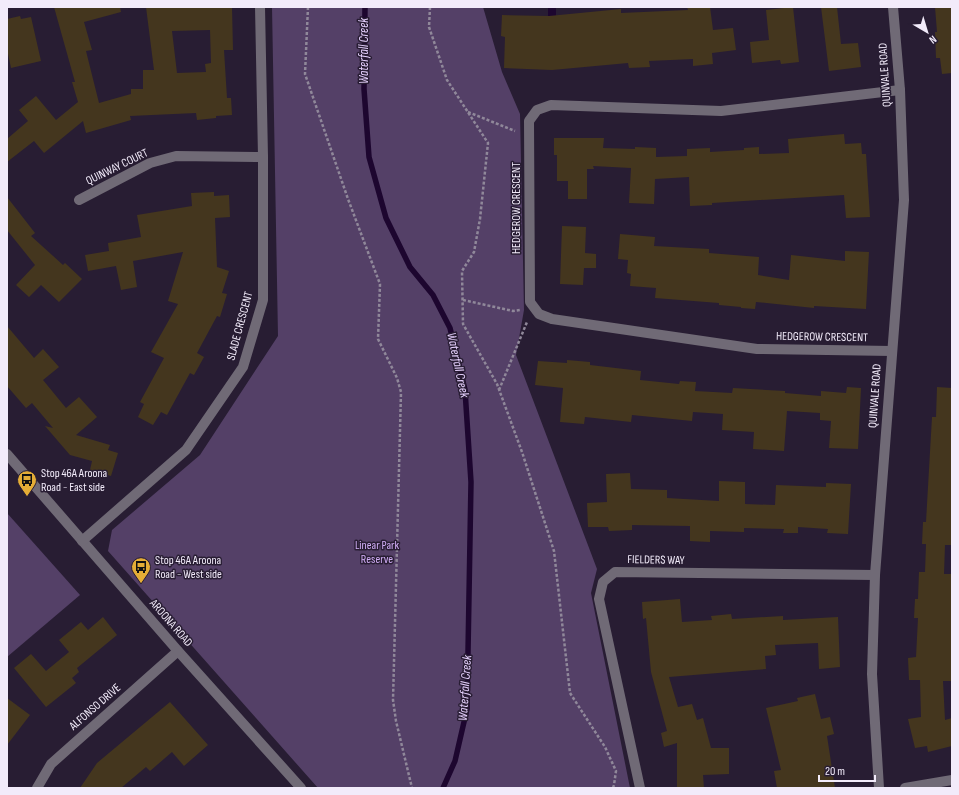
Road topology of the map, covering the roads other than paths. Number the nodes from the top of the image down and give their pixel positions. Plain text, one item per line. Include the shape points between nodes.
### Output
1 (260, 7) edge
2 (893, 7) edge
3 (900, 90) junction
4 (263, 157) junction
5 (80, 200) dead end
6 (892, 351) junction
7 (7, 454) edge
8 (82, 541) junction
9 (875, 575) junction
10 (178, 651) junction
11 (952, 780) edge
12 (37, 788) edge
13 (301, 788) edge
14 (640, 788) edge
15 (879, 788) edge
16 (905, 788) edge

1 - 4 street, SLADE CRESCENT
2 - 3 street, QUINVALE ROAD
3 - 6 street, QUINVALE ROAD via 904,200
3 - 6 street, HEDGEROW CRESCENT via 721,111 551,105 537,110 529,121 530,302 539,314 552,319 757,349
4 - 5 street, QUINWAY COURT via 176,156 150,163
4 - 8 street, SLADE CRESCENT via 263,300 243,366 186,450
6 - 9 street, QUINVALE ROAD
7 - 8 street, AROONA ROAD
8 - 10 street, AROONA ROAD
9 - 14 street, FIELDERS WAY via 615,572 603,582 599,598
9 - 15 street, QUINVALE ROAD via 872,674
10 - 12 street, ALFONSO DRIVE via 50,764
10 - 13 street, AROONA ROAD
11 - 16 street

